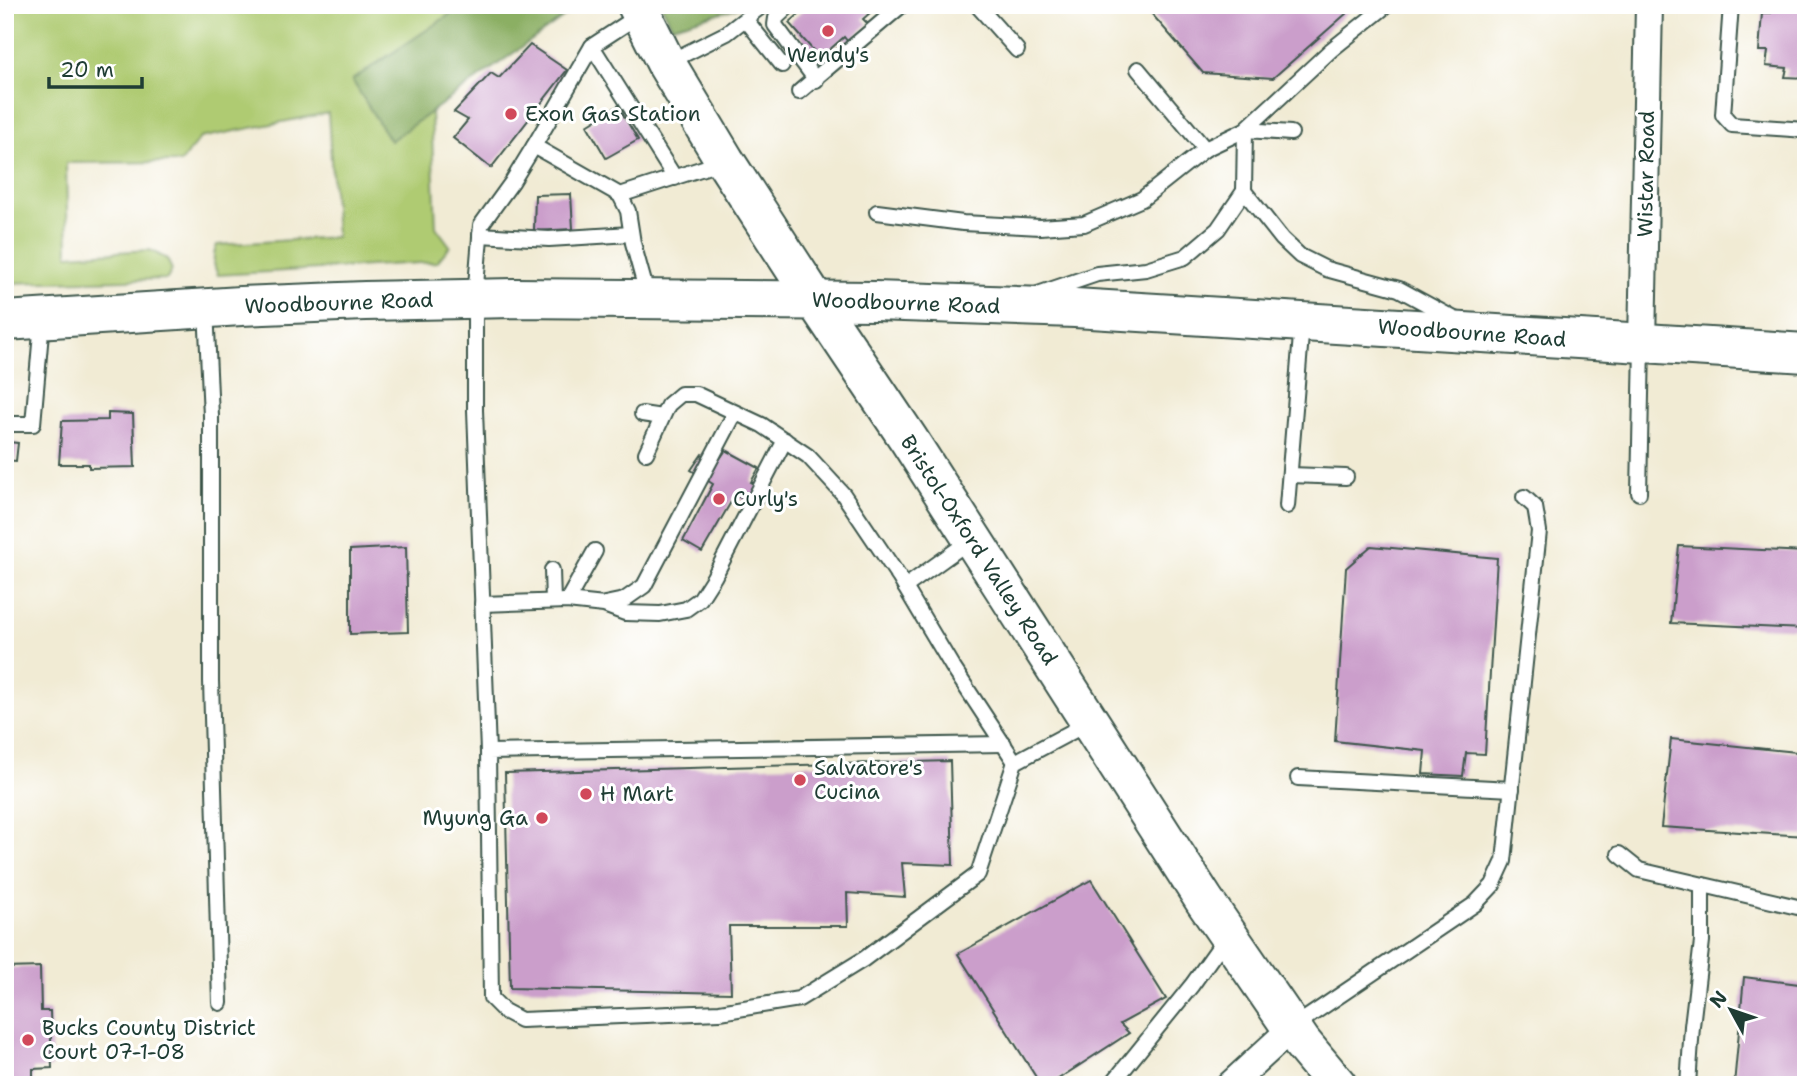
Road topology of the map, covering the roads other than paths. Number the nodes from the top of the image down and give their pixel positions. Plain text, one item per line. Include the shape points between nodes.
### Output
1 (763, 5) edge
2 (790, 5) edge
3 (902, 5) edge
4 (977, 5) edge
5 (1387, 5) edge
6 (1649, 5) edge
7 (1731, 5) edge
8 (639, 10) edge
9 (746, 20) junction
10 (592, 46) junction
11 (1017, 50) dead end
12 (666, 63) junction
13 (782, 65) dead end
14 (1138, 69) dead end
15 (816, 80) junction
16 (799, 93) dead end
17 (1245, 130) junction
18 (1806, 130) edge
19 (1291, 133) dead end
20 (534, 146) junction
21 (1205, 149) junction
22 (726, 161) junction
23 (674, 178) junction
24 (1244, 191) junction
25 (620, 195) junction
26 (877, 212) dead end
27 (631, 234) junction
28 (480, 235) junction
29 (475, 298) junction
30 (649, 299) junction
31 (814, 300) junction
32 (1004, 306) junction
33 (205, 308) junction
34 (23, 321) edge
35 (1302, 322) junction
36 (1482, 333) junction
37 (1642, 343) junction
38 (1806, 353) edge
39 (735, 413) junction
40 (642, 414) dead end
41 (662, 417) junction
42 (5, 424) edge
43 (785, 440) junction
44 (646, 453) dead end
45 (1290, 475) junction
46 (1346, 477) dead end
47 (1639, 492) dead end
48 (1524, 497) dead end
49 (1287, 506) dead end
50 (972, 538) junction
51 (595, 551) dead end
52 (552, 570) dead end
53 (905, 587) junction
54 (560, 601) junction
55 (482, 604) junction
56 (604, 605) junction
57 (1090, 722) junction
58 (1004, 744) junction
59 (488, 752) junction
60 (1015, 762) junction
61 (1298, 778) dead end
62 (1512, 789) junction
63 (1619, 854) dead end
64 (1702, 885) junction
65 (1806, 909) edge
66 (1228, 934) junction
67 (220, 1003) dead end
68 (1292, 1028) junction
69 (1115, 1079) edge
70 (1230, 1085) edge
71 (1337, 1085) edge
72 (1688, 1085) edge

1 - 9 lane
2 - 15 lane via 776,18 775,26
3 - 15 lane
4 - 11 lane
5 - 17 lane
6 - 37 street, Wistar Road
7 - 18 lane via 1723,115 1732,125
8 - 10 lane
8 - 12 main road, Bristol-Oxford Valley Road
9 - 12 lane
9 - 13 lane
10 - 20 lane
10 - 23 lane
12 - 22 main road, Bristol-Oxford Valley Road
14 - 21 lane
15 - 16 lane
17 - 19 lane
17 - 21 lane
17 - 24 lane
20 - 25 lane
20 - 28 lane via 481,225
21 - 26 lane via 1142,199 1084,224 976,224
22 - 23 lane
22 - 31 main road, Bristol-Oxford Valley Road
23 - 25 lane
24 - 32 lane via 1218,229 1185,257 1146,269 1097,274
24 - 36 lane via 1300,256 1326,269 1399,289
25 - 27 lane
27 - 28 lane via 549,239
27 - 30 lane
28 - 29 lane
29 - 30 main road, Woodbourne Road
29 - 33 main road, Woodbourne Road
29 - 55 lane
30 - 31 main road, Woodbourne Road
31 - 32 main road, Woodbourne Road
31 - 50 main road, Bristol-Oxford Valley Road
32 - 35 main road, Woodbourne Road
33 - 34 main road, Woodbourne Road
33 - 67 lane via 211,416 211,681
34 - 42 lane via 33,424
35 - 36 main road, Woodbourne Road
35 - 45 lane
36 - 37 main road, Woodbourne Road
37 - 38 main road, Woodbourne Road
37 - 47 lane
39 - 41 lane via 696,394 681,394
39 - 43 lane
39 - 56 lane via 644,586 624,600
40 - 41 lane
41 - 44 lane
43 - 53 lane via 808,456 843,494
43 - 56 lane via 700,599 686,609 660,614 625,613
45 - 46 lane
45 - 49 lane
48 - 62 lane via 1535,507 1539,531
50 - 53 lane
50 - 57 main road, Bristol-Oxford Valley Road
51 - 54 lane
52 - 54 lane
53 - 58 lane
54 - 55 lane
54 - 56 lane
55 - 59 lane
57 - 60 lane
57 - 66 main road, Bristol-Oxford Valley Road
58 - 59 lane
58 - 60 lane
59 - 60 lane via 491,998 521,1020 720,1012 799,999 864,959 978,874
61 - 62 lane
62 - 68 lane via 1504,861 1493,885 1475,904
63 - 64 lane via 1639,870
64 - 65 lane
64 - 72 lane via 1702,941
66 - 68 main road, Bristol-Oxford Valley Road
66 - 69 lane
68 - 70 street
68 - 71 main road, Bristol-Oxford Valley Road

